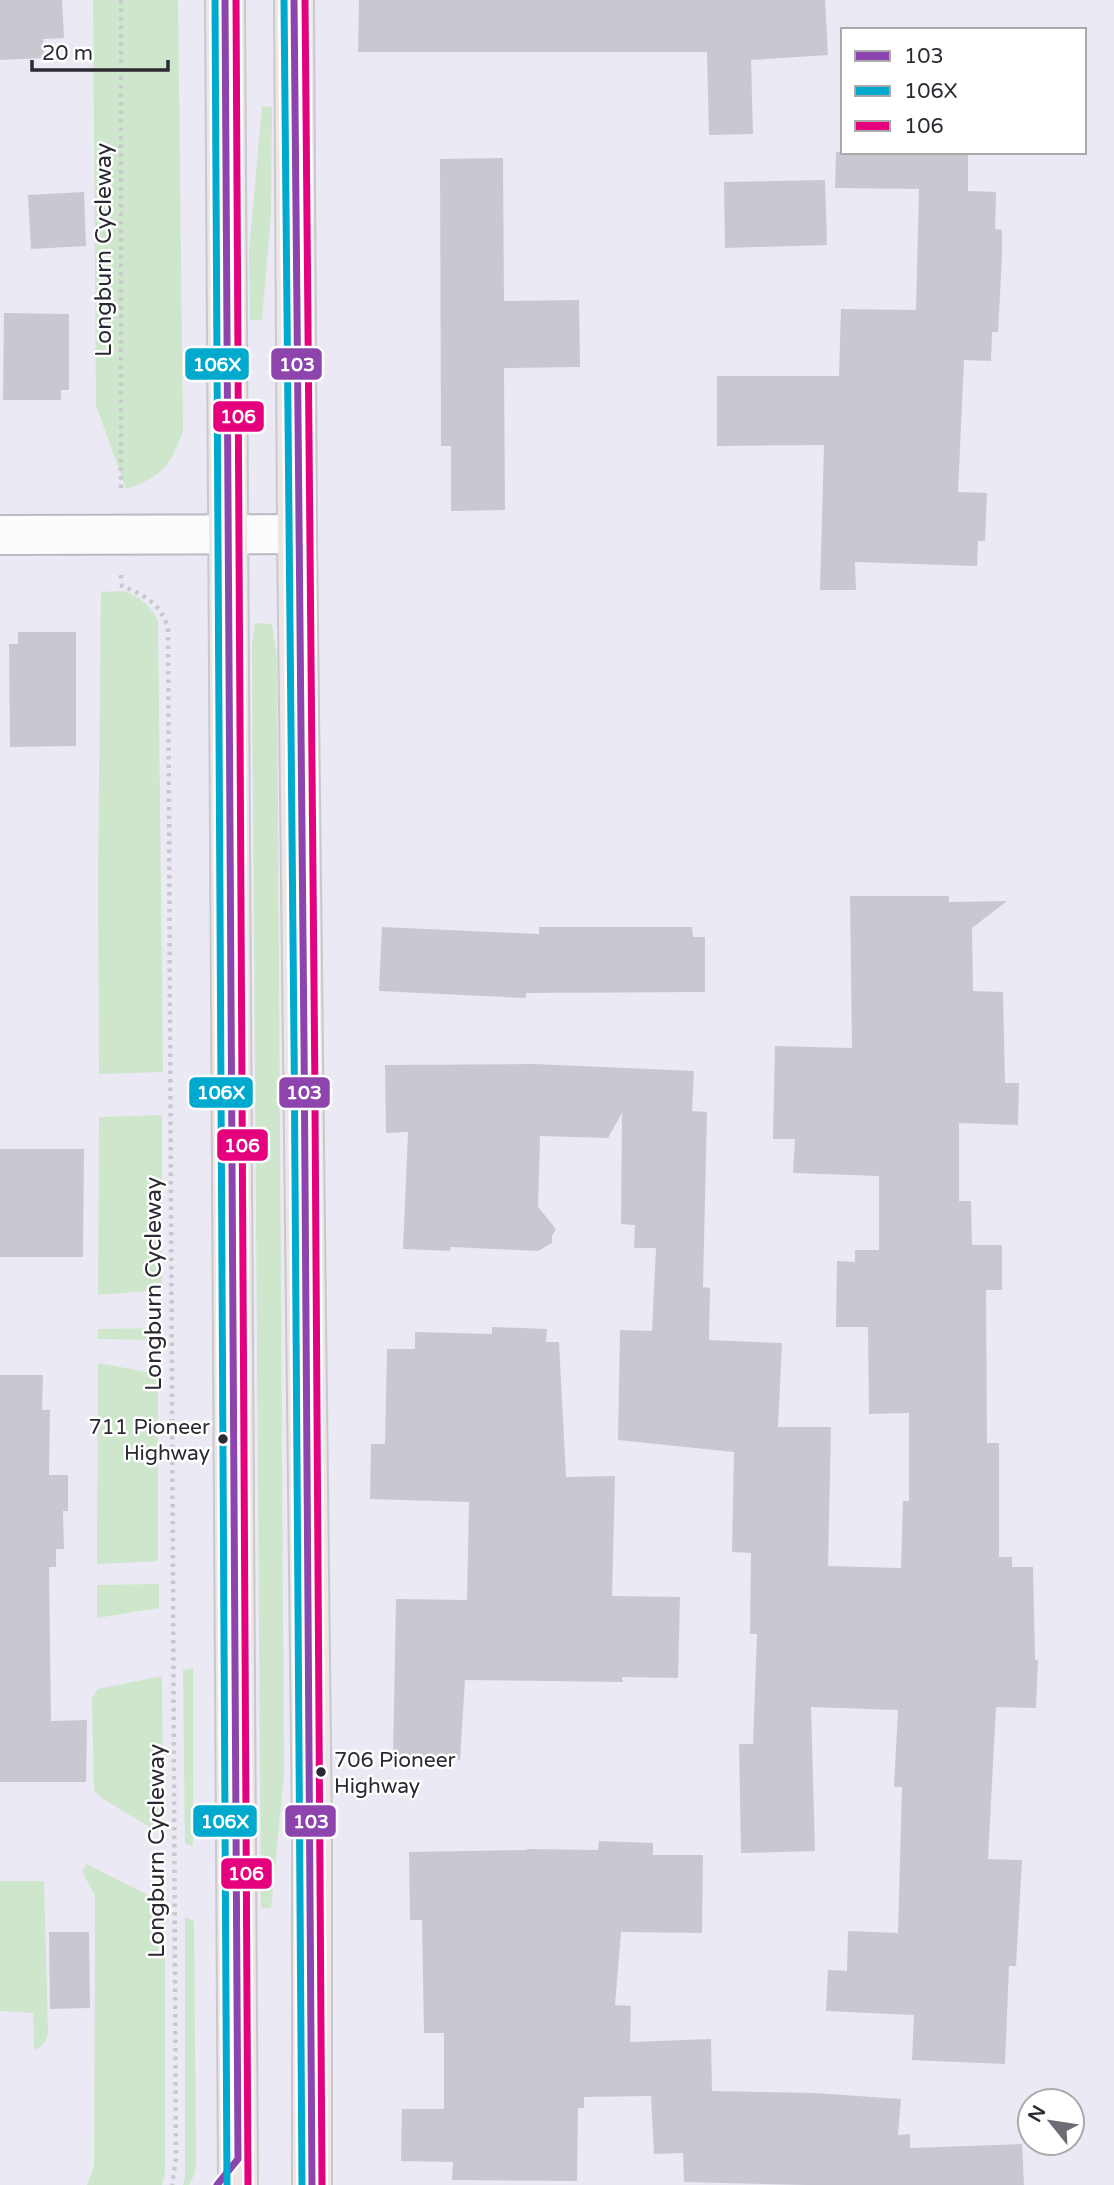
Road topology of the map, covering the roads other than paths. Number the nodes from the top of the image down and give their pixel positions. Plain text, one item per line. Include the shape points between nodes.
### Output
1 (225, 0) edge
2 (294, 0) edge
3 (229, 534) junction
4 (298, 534) junction
5 (0, 535) edge
6 (231, 2177) edge
7 (312, 2185) edge

1 - 3 main road
2 - 4 main road
3 - 4 street
3 - 5 street
3 - 6 main road
4 - 7 main road

